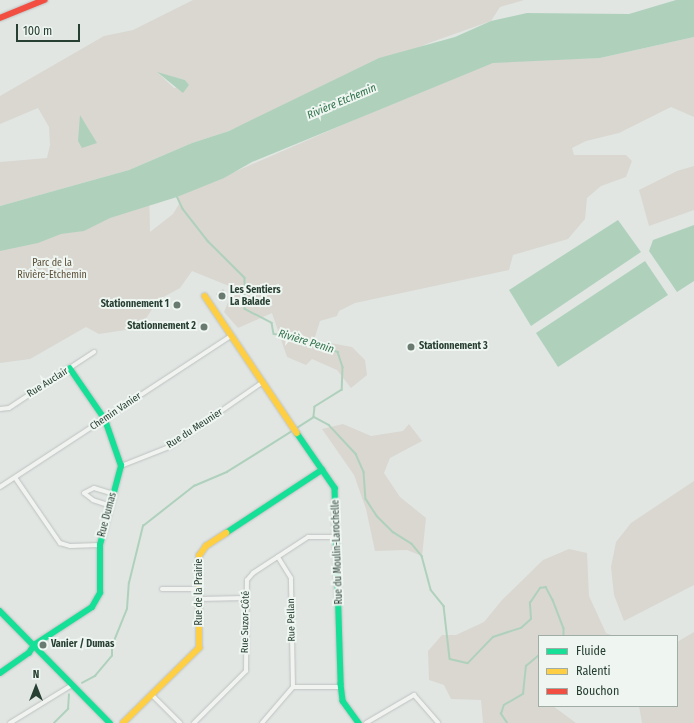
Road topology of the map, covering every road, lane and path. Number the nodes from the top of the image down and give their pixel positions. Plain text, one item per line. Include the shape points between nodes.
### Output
1 (44, 0) edge
2 (0, 18) edge
3 (205, 296) dead end
4 (232, 335) junction
5 (94, 352) dead end
6 (70, 369) junction
7 (264, 382) junction
8 (0, 410) edge
9 (105, 420) junction
10 (121, 466) junction
11 (322, 470) junction
12 (16, 479) junction
13 (0, 488) edge
14 (114, 494) junction
15 (111, 506) junction
16 (337, 537) junction
17 (100, 545) junction
18 (278, 557) junction
19 (162, 589) dead end
20 (198, 589) junction
21 (245, 598) junction
22 (198, 599) junction
23 (1, 614) edge
24 (34, 645) junction
25 (0, 674) edge
26 (72, 685) junction
27 (342, 686) junction
28 (293, 687) junction
29 (152, 694) junction
30 (10, 723) edge
31 (110, 723) edge
32 (123, 723) edge
33 (180, 723) edge
34 (194, 723) edge
35 (262, 723) edge
36 (359, 723) edge
37 (366, 723) edge
38 (438, 723) edge

1 - 2 main road
3 - 4 main road, Rue du Moulin-Larochelle
4 - 7 main road, Rue du Moulin-Larochelle
4 - 9 street, Chemin Vanier
5 - 6 street, Rue Auclair
6 - 8 street, Rue Auclair via 9,408
6 - 9 main road
7 - 10 street, Rue du Meunier via 169,447
7 - 11 main road, Rue du Moulin-Larochelle
9 - 10 main road
9 - 12 street, Chemin Vanier
10 - 14 main road, Rue Dumas
11 - 16 main road, Rue du Moulin-Larochelle via 336,493
11 - 20 main road, Rue de la Prairie via 206,546 199,556
12 - 13 street, Chemin Vanier
12 - 17 street via 60,543 70,546
14 - 15 main road, Rue Dumas
14 - 15 street via 94,488 84,493 93,500
15 - 17 main road, Rue Dumas
16 - 18 street, Rue Suzor-Côté via 308,537
16 - 27 main road, Rue du Moulin-Larochelle
17 - 24 main road, Rue Dumas via 102,582 97,601
18 - 21 street, Rue Suzor-Côté via 250,577
18 - 28 street, Rue Pellan via 291,578
19 - 20 street
20 - 22 main road, Rue de la Prairie
21 - 22 street
21 - 34 street, Rue Suzor-Côté via 246,671
22 - 29 main road, Rue de la Prairie via 199,648
23 - 24 main road
24 - 25 main road, Rue Dumas via 29,653
24 - 26 main road
26 - 30 street
26 - 31 main road
27 - 28 street
27 - 36 main road, Rue du Moulin-Larochelle via 343,701 350,715
28 - 35 street
29 - 32 main road, Rue de la Prairie
29 - 33 street
37 - 38 street via 414,695

